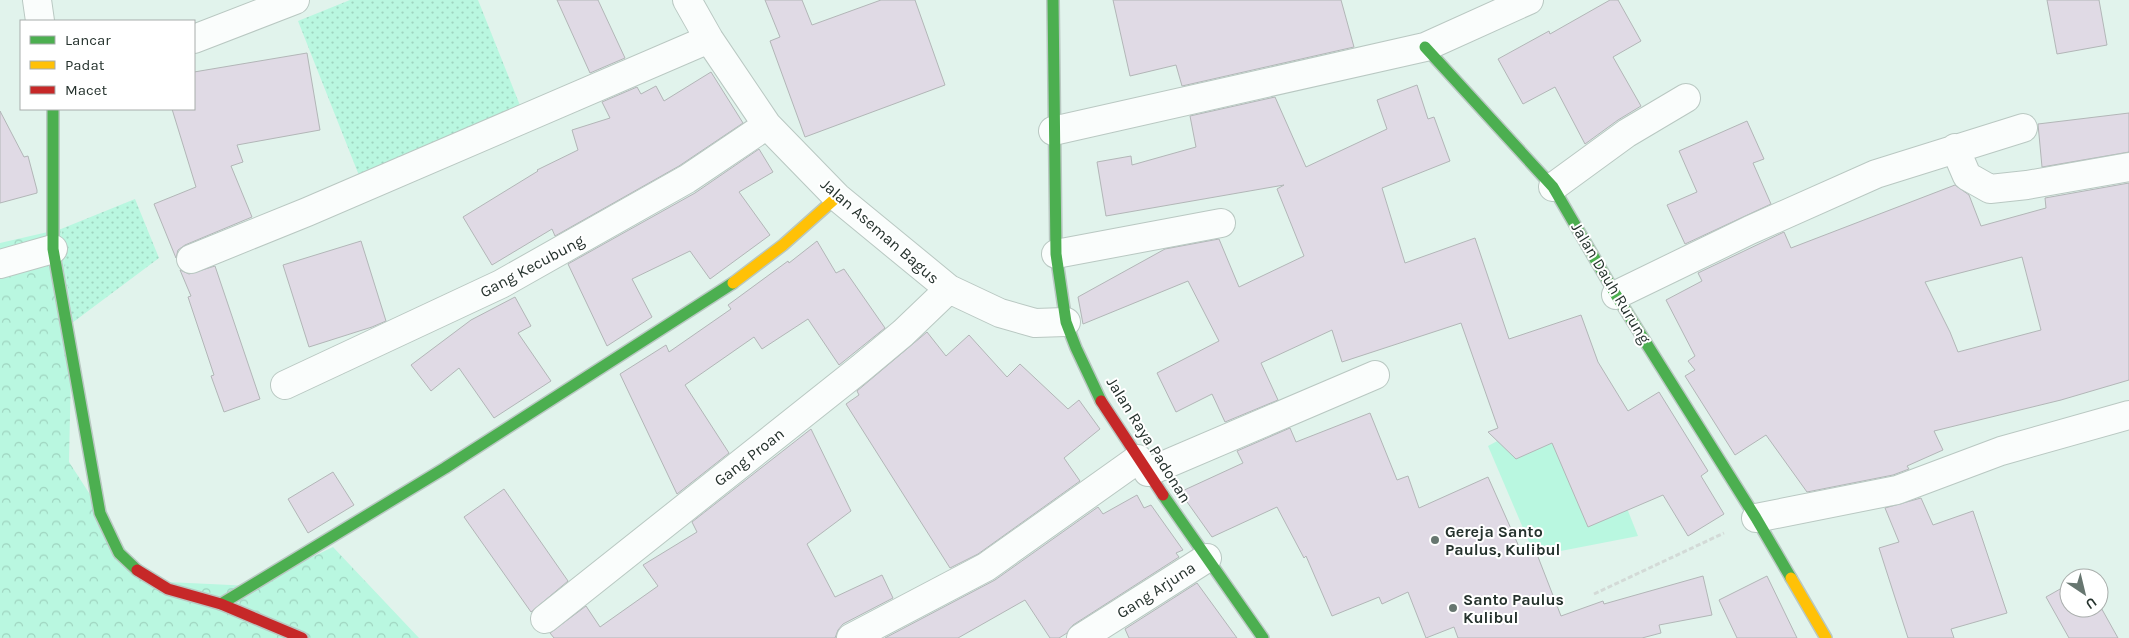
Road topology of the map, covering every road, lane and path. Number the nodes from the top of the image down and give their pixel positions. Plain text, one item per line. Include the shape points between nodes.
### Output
1 (37, 0) edge
2 (295, 0) edge
3 (687, 0) edge
4 (1053, 0) edge
5 (1529, 0) edge
6 (40, 20) edge
7 (195, 39) edge
8 (709, 39) junction
9 (1425, 47) junction
10 (1686, 98) dead end
11 (53, 110) edge
12 (768, 125) junction
13 (2022, 128) dead end
14 (1053, 131) junction
15 (1955, 148) junction
16 (2129, 167) edge
17 (1553, 187) junction
18 (837, 197) junction
19 (1221, 223) dead end
20 (53, 249) junction
21 (1056, 254) junction
22 (191, 259) dead end
23 (0, 264) edge
24 (948, 289) junction
25 (1616, 294) junction
26 (1066, 322) junction
27 (1375, 376) dead end
28 (285, 385) dead end
29 (2129, 414) edge
30 (1143, 466) junction
31 (1756, 518) junction
32 (1207, 558) junction
33 (1594, 594) dead end
34 (221, 604) junction
35 (545, 619) dead end
36 (302, 638) edge
37 (851, 638) edge
38 (1081, 638) edge
39 (1263, 638) edge
40 (1826, 638) edge

1 - 6 street
2 - 7 street
3 - 8 street, Jalan Aseman Bagus
4 - 14 street, Jalan Raya Padonan
5 - 9 street
8 - 12 street, Jalan Aseman Bagus
8 - 22 street
9 - 14 street
9 - 17 street, Jalan Dauh Rurung
10 - 17 street via 1627,133
11 - 20 street
12 - 18 street, Jalan Aseman Bagus
12 - 28 street, Gang Kecubung via 687,179 501,284
13 - 15 street
14 - 21 street, Jalan Raya Padonan
15 - 16 street via 1967,176 1990,188 2027,185
15 - 25 street via 1876,174
17 - 25 street, Jalan Dauh Rurung
18 - 24 street, Jalan Aseman Bagus
18 - 34 street via 783,245 659,332
19 - 21 street
20 - 23 street
20 - 34 street via 100,513 119,553 140,573 168,589
21 - 26 street, Jalan Raya Padonan
24 - 26 street, Jalan Aseman Bagus via 1000,313 1035,323
24 - 35 street, Gang Proan via 861,368
25 - 31 street, Jalan Dauh Rurung
26 - 30 street, Jalan Raya Padonan via 1102,402
27 - 30 street
29 - 31 street via 2001,451 1897,490
30 - 32 street, Jalan Raya Padonan
30 - 37 street via 986,567
31 - 33 path
31 - 40 street, Jalan Dauh Rurung
32 - 38 street, Gang Arjuna
32 - 39 street, Jalan Raya Padonan
34 - 36 street

